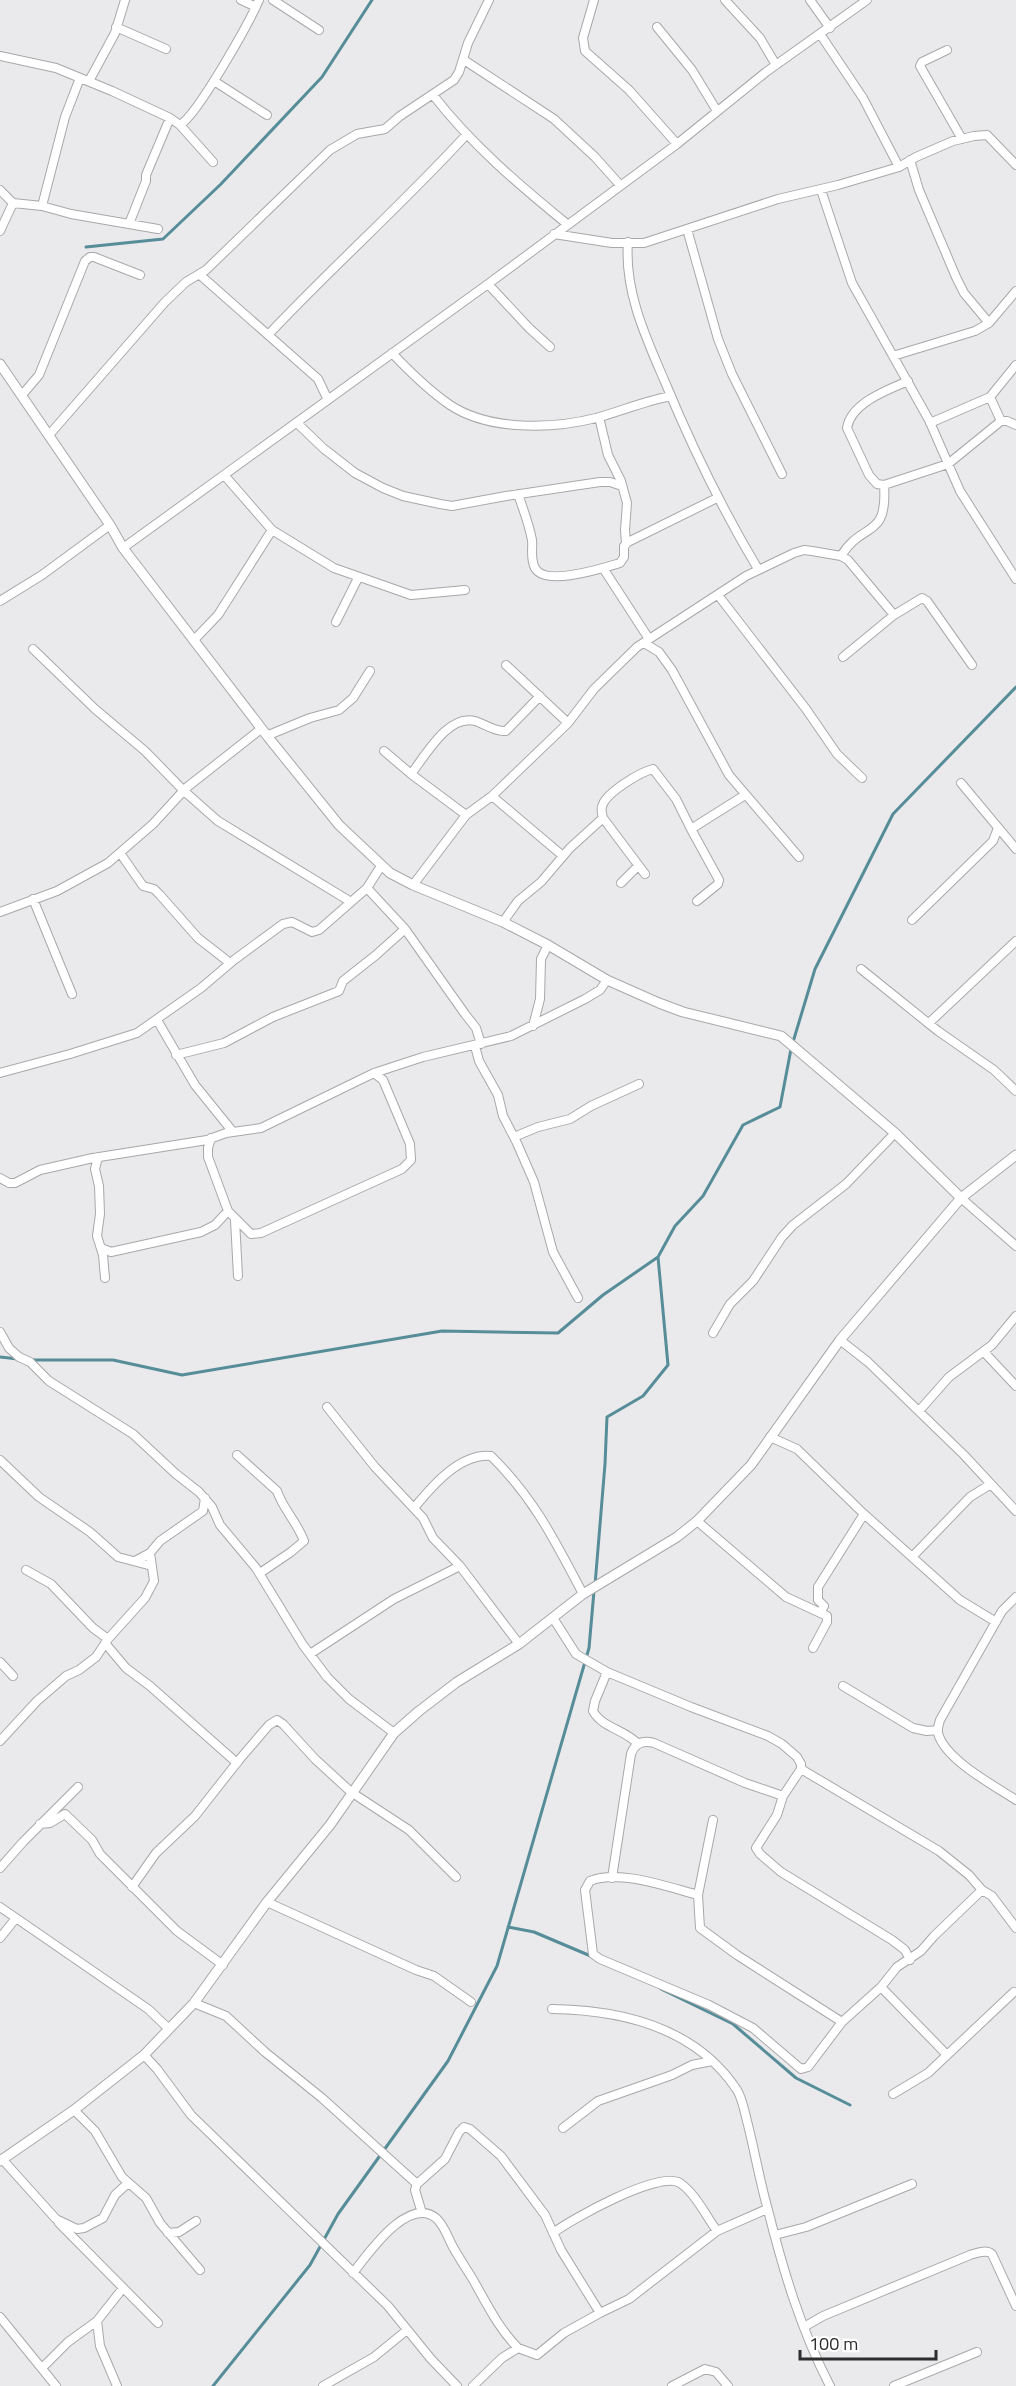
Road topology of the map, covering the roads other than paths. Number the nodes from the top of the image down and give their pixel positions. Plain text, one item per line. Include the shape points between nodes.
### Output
1 (126, 0) edge
2 (241, 0) edge
3 (273, 0) edge
4 (489, 0) edge
5 (594, 0) edge
6 (725, 0) edge
7 (810, 0) edge
8 (867, 0) edge
9 (257, 4) edge
10 (116, 27) junction
11 (657, 27) dead end
12 (830, 28) junction
13 (319, 30) dead end
14 (820, 34) junction
15 (166, 49) dead end
16 (947, 50) dead end
17 (0, 56) edge
18 (464, 60) junction
19 (776, 65) junction
20 (80, 78) junction
21 (89, 81) junction
22 (214, 81) junction
23 (433, 95) junction
24 (717, 111) junction
25 (267, 115) dead end
26 (170, 118) junction
27 (180, 124) junction
28 (467, 134) junction
29 (962, 139) junction
30 (677, 144) junction
31 (910, 160) junction
32 (213, 162) dead end
33 (1016, 165) edge
34 (899, 166) junction
35 (620, 185) junction
36 (0, 190) edge
37 (821, 190) junction
38 (13, 203) junction
39 (42, 206) junction
40 (129, 224) junction
41 (567, 224) junction
42 (158, 229) dead end
43 (687, 229) junction
44 (0, 231) edge
45 (554, 234) junction
46 (628, 242) junction
47 (199, 274) junction
48 (140, 275) dead end
49 (488, 285) junction
50 (1016, 291) edge
51 (989, 323) junction
52 (268, 334) junction
53 (550, 346) dead end
54 (392, 353) junction
55 (893, 356) junction
56 (0, 364) edge
57 (1016, 365) edge
58 (908, 381) junction
59 (22, 395) junction
60 (671, 396) junction
61 (990, 397) junction
62 (328, 400) junction
63 (598, 417) junction
64 (1001, 422) junction
65 (297, 423) junction
66 (930, 423) junction
67 (1016, 424) edge
68 (49, 435) junction
69 (948, 464) junction
70 (782, 474) dead end
71 (225, 476) junction
72 (884, 485) junction
73 (622, 486) junction
74 (518, 494) junction
75 (717, 498) junction
76 (110, 525) junction
77 (272, 531) junction
78 (626, 544) junction
79 (123, 548) junction
80 (841, 556) junction
81 (603, 568) junction
82 (758, 569) junction
83 (358, 578) junction
84 (1016, 579) edge
85 (465, 590) dead end
86 (718, 595) junction
87 (0, 601) edge
88 (894, 615) junction
89 (336, 622) dead end
90 (657, 634) junction
91 (194, 640) junction
92 (646, 641) junction
93 (33, 649) dead end
94 (659, 652) junction
95 (843, 657) dead end
96 (972, 664) dead end
97 (506, 665) dead end
98 (370, 671) dead end
99 (540, 696) junction
100 (568, 723) junction
101 (261, 729) junction
102 (268, 738) junction
103 (384, 751) dead end
104 (411, 774) junction
105 (862, 778) dead end
106 (961, 783) dead end
107 (184, 791) junction
108 (745, 795) junction
109 (492, 796) junction
110 (466, 815) junction
111 (603, 818) junction
112 (998, 828) junction
113 (691, 829) junction
114 (1016, 849) edge
115 (120, 854) junction
116 (563, 856) junction
117 (799, 856) dead end
118 (381, 866) junction
119 (638, 866) junction
120 (645, 874) dead end
121 (621, 883) dead end
122 (413, 885) junction
123 (367, 888) junction
124 (33, 899) junction
125 (697, 901) dead end
126 (351, 902) junction
127 (0, 912) edge
128 (912, 920) dead end
129 (504, 922) junction
130 (405, 928) junction
131 (1016, 941) edge
132 (548, 945) junction
133 (230, 963) junction
134 (861, 969) dead end
135 (607, 980) junction
136 (72, 994) dead end
137 (157, 1020) junction
138 (929, 1023) junction
139 (533, 1026) junction
140 (478, 1045) junction
141 (177, 1055) junction
142 (386, 1069) junction
143 (0, 1073) edge
144 (374, 1073) junction
145 (383, 1080) junction
146 (639, 1084) dead end
147 (1016, 1091) edge
148 (228, 1130) junction
149 (895, 1133) junction
150 (514, 1137) junction
151 (211, 1138) junction
152 (1016, 1155) edge
153 (98, 1157) junction
154 (0, 1178) edge
155 (961, 1198) junction
156 (228, 1211) junction
157 (235, 1220) junction
158 (1016, 1246) edge
159 (101, 1248) junction
160 (238, 1276) dead end
161 (105, 1278) dead end
162 (578, 1298) dead end
163 (1016, 1316) edge
164 (0, 1332) edge
165 (713, 1333) dead end
166 (840, 1340) junction
167 (984, 1352) junction
168 (1016, 1386) edge
169 (327, 1407) dead end
170 (919, 1411) junction
171 (770, 1437) junction
172 (237, 1455) dead end
173 (0, 1460) edge
174 (991, 1484) junction
175 (205, 1498) junction
176 (414, 1508) junction
177 (202, 1511) junction
178 (1016, 1511) edge
179 (215, 1513) junction
180 (864, 1514) junction
181 (697, 1521) junction
182 (150, 1553) junction
183 (913, 1556) junction
184 (135, 1561) junction
185 (152, 1566) junction
186 (459, 1566) junction
187 (26, 1570) dead end
188 (260, 1573) junction
189 (583, 1594) junction
190 (1016, 1597) edge
191 (821, 1612) junction
192 (553, 1618) junction
193 (996, 1622) junction
194 (106, 1641) junction
195 (519, 1644) junction
196 (813, 1648) dead end
197 (310, 1654) junction
198 (0, 1662) edge
199 (608, 1672) junction
200 (13, 1676) dead end
201 (843, 1686) dead end
202 (938, 1730) junction
203 (394, 1733) junction
204 (0, 1741) edge
205 (638, 1743) junction
206 (237, 1763) junction
207 (801, 1769) junction
208 (78, 1787) dead end
209 (351, 1792) junction
210 (783, 1796) junction
211 (1016, 1800) edge
212 (713, 1820) dead end
213 (40, 1824) junction
214 (0, 1868) edge
215 (456, 1877) dead end
216 (612, 1878) junction
217 (132, 1887) junction
218 (982, 1890) junction
219 (698, 1895) junction
220 (267, 1902) junction
221 (0, 1907) edge
222 (16, 1918) junction
223 (1016, 1928) edge
224 (0, 1938) edge
225 (910, 1960) junction
226 (223, 1965) junction
227 (881, 1987) junction
228 (1014, 1992) dead end
229 (471, 2002) dead end
230 (194, 2003) junction
231 (552, 2009) dead end
232 (842, 2022) junction
233 (169, 2029) junction
234 (144, 2055) junction
235 (947, 2055) junction
236 (711, 2061) junction
237 (893, 2094) dead end
238 (74, 2110) junction
239 (563, 2128) dead end
240 (2, 2157) edge
241 (128, 2183) junction
242 (417, 2184) junction
243 (912, 2184) dead end
244 (767, 2209) junction
245 (422, 2213) junction
246 (52, 2215) junction
247 (196, 2221) dead end
248 (717, 2231) junction
249 (168, 2233) junction
250 (553, 2233) junction
251 (775, 2235) junction
252 (200, 2270) dead end
253 (353, 2273) junction
254 (123, 2288) junction
255 (1016, 2306) edge
256 (600, 2313) junction
257 (0, 2317) edge
258 (96, 2321) junction
259 (158, 2323) dead end
260 (804, 2327) junction
261 (407, 2330) junction
262 (518, 2348) junction
263 (978, 2352) dead end
264 (42, 2368) junction
265 (56, 2386) edge
266 (117, 2386) edge
267 (323, 2386) edge
268 (457, 2386) edge
269 (473, 2386) edge
270 (672, 2386) edge
271 (728, 2386) edge
272 (830, 2386) edge
273 (894, 2386) edge

1 - 10 street
2 - 9 street
3 - 13 street
4 - 18 street
5 - 30 street via 583,38 585,51 629,90
6 - 19 street via 760,38
7 - 12 street
8 - 12 street
9 - 22 street
10 - 15 street
10 - 21 street
11 - 24 street via 692,70
12 - 14 street
14 - 19 street
14 - 34 street via 863,98
16 - 29 street via 920,66
17 - 20 street via 56,68
18 - 23 street via 454,80
18 - 35 street via 554,118
19 - 24 street
20 - 21 street
20 - 39 street via 65,117
21 - 26 street
22 - 25 street
22 - 27 street via 187,120
23 - 28 street
23 - 47 street via 385,129 357,134 330,150
24 - 30 street
26 - 27 street
26 - 40 street
27 - 32 street
28 - 41 street via 529,194
28 - 52 street
29 - 31 street
29 - 33 street via 987,135
30 - 35 street
31 - 34 street
31 - 51 street via 956,277
34 - 37 street
35 - 41 street
36 - 38 street
37 - 43 street via 778,198
37 - 55 street via 852,283
38 - 39 street
38 - 44 street
39 - 40 street
40 - 42 street
41 - 45 street
43 - 46 street via 644,243
43 - 70 street via 718,339
45 - 46 street
45 - 49 street
46 - 60 street via 626,262 643,330
47 - 52 street
47 - 68 street via 165,302
48 - 59 street via 94,257 85,261 39,375
49 - 53 street
49 - 54 street
50 - 51 street
51 - 55 street via 975,331
52 - 62 street via 318,379
54 - 62 street
54 - 63 street via 419,382 479,418 543,427
55 - 58 street
56 - 59 street
57 - 61 street
58 - 66 street
58 - 72 street via 872,398 848,423 869,475 877,484
59 - 68 street
60 - 63 street
60 - 75 street
61 - 64 street
61 - 66 street
62 - 65 street
63 - 73 street
64 - 67 street
64 - 69 street
65 - 71 street
65 - 74 street via 334,459 403,496 452,506
66 - 69 street
68 - 76 street
69 - 72 street
69 - 84 street via 960,491
71 - 77 street
71 - 79 street
72 - 80 street via 886,504 882,518
73 - 74 street via 600,482
73 - 78 street via 627,504
74 - 81 street via 538,573 560,576
75 - 78 street
75 - 82 street
76 - 79 street
76 - 87 street
77 - 83 street
77 - 91 street via 218,615
78 - 81 street via 622,562
79 - 91 street
80 - 82 street via 804,550
80 - 88 street
81 - 92 street
82 - 86 street
83 - 85 street via 411,595
83 - 89 street
86 - 90 street
86 - 105 street via 837,754
88 - 95 street
88 - 96 street via 924,598
90 - 92 street
90 - 94 street
91 - 101 street
92 - 94 street
92 - 100 street via 594,689
93 - 107 street via 146,751
94 - 108 street via 729,775
97 - 99 street
98 - 102 street via 353,698 339,710 310,718
99 - 100 street
99 - 104 street via 506,731 476,721 456,722
100 - 109 street
101 - 102 street
101 - 107 street
102 - 118 street via 339,825
103 - 104 street
104 - 110 street
106 - 112 street
107 - 115 street
107 - 126 street via 218,821
108 - 113 street
108 - 117 street
109 - 110 street
109 - 116 street
110 - 122 street
111 - 113 street via 605,800 635,777 653,769 676,799
111 - 116 street
111 - 119 street
112 - 114 street
112 - 128 street via 993,841
113 - 125 street via 719,880
115 - 124 street via 57,891
115 - 133 street via 143,886 154,889 198,938
116 - 129 street via 518,901
118 - 122 street
118 - 123 street
119 - 120 street
119 - 121 street
122 - 129 street
123 - 126 street
123 - 130 street
124 - 127 street
124 - 136 street
126 - 133 street via 315,932 288,921
129 - 132 street
130 - 140 street via 474,1023
130 - 141 street via 343,981 339,990 273,1017 225,1043
131 - 138 street
132 - 135 street
132 - 139 street via 541,959 540,999
133 - 137 street
134 - 138 street
135 - 139 street via 600,990
135 - 149 street via 683,1012 781,1036
137 - 141 street
137 - 143 street via 117,1041
138 - 147 street
139 - 140 street
140 - 142 street
140 - 150 street via 480,1061
141 - 148 street
142 - 144 street
142 - 145 street
144 - 145 street
144 - 148 street via 273,1124
145 - 157 street via 410,1144 411,1160 402,1169 261,1233 251,1234
146 - 150 street via 570,1119
148 - 151 street
149 - 155 street
149 - 165 street via 846,1184 782,1237 753,1281 730,1304
150 - 162 street via 534,1182 553,1252
151 - 153 street
151 - 156 street via 208,1157
152 - 155 street
153 - 154 street via 40,1170 15,1183
153 - 159 street via 97,1236
155 - 158 street
155 - 166 street
156 - 157 street
156 - 159 street via 215,1225 201,1232 111,1252
157 - 160 street
159 - 161 street
163 - 167 street
164 - 175 street via 9,1348 49,1381 133,1434
166 - 170 street
166 - 171 street
167 - 168 street
167 - 170 street via 949,1377
169 - 176 street
170 - 174 street
171 - 180 street via 797,1449
171 - 181 street via 751,1465
172 - 188 street via 277,1491 304,1540
173 - 184 street via 39,1497 118,1557
174 - 178 street
174 - 183 street via 970,1497
175 - 177 street
175 - 179 street
176 - 186 street via 433,1538
176 - 189 street via 452,1468 483,1455 491,1456 527,1495
177 - 179 street
177 - 182 street via 160,1541
179 - 188 street
180 - 183 street
180 - 191 street via 819,1587 818,1600 824,1606
181 - 189 street
181 - 191 street via 786,1597
182 - 184 street
182 - 185 street
183 - 193 street via 960,1600
184 - 185 street
185 - 194 street via 151,1589
186 - 195 street
186 - 197 street via 394,1599
187 - 194 street via 51,1584
188 - 197 street
189 - 192 street
190 - 193 street
191 - 196 street via 828,1618
192 - 195 street
192 - 199 street via 578,1655
193 - 202 street
194 - 204 street via 96,1657 37,1701
194 - 206 street via 126,1668
195 - 203 street via 458,1682
197 - 203 street via 335,1686
198 - 200 street
199 - 205 street via 593,1711 599,1720
199 - 207 street via 768,1736 797,1757
201 - 202 street via 913,1728
202 - 211 street via 941,1741 955,1758
203 - 209 street
205 - 210 street via 654,1743
205 - 216 street via 631,1754
206 - 209 street via 277,1720
206 - 217 street via 195,1816 156,1853
207 - 210 street
207 - 218 street via 939,1851
208 - 213 street
209 - 215 street via 409,1830
209 - 220 street via 330,1825
210 - 225 street via 777,1815 756,1848 760,1854 781,1872 892,1940
212 - 219 street
213 - 214 street
213 - 217 street via 65,1814
216 - 219 street
216 - 232 street via 592,1880 585,1890 593,1954 600,1959 753,2028 801,2070 808,2067
217 - 226 street via 177,1931
218 - 223 street via 992,1896
218 - 225 street
219 - 232 street via 700,1928
220 - 226 street
220 - 229 street via 434,1976
221 - 222 street
222 - 224 street
222 - 233 street via 148,2009
225 - 227 street via 897,1967
226 - 230 street
227 - 232 street
227 - 235 street
228 - 235 street
230 - 233 street
230 - 242 street via 226,2016
231 - 236 street via 648,2022 670,2032
233 - 234 street
234 - 238 street
234 - 253 street via 191,2115
235 - 237 street via 915,2082
236 - 239 street via 598,2101
236 - 244 street via 740,2098
238 - 240 street
238 - 241 street via 95,2131
240 - 246 street
241 - 246 street via 115,2195 103,2218 84,2228 77,2229
241 - 249 street via 146,2198
242 - 245 street
242 - 250 street via 445,2159 459,2132 464,2127 470,2129 501,2156 545,2215
243 - 251 street via 806,2227
244 - 248 street
244 - 251 street
245 - 253 street via 407,2216 392,2228
245 - 262 street via 442,2225 501,2328
246 - 254 street
247 - 249 street via 180,2232
248 - 250 street via 694,2197 680,2183 669,2181 615,2198
248 - 256 street via 629,2298
249 - 252 street
250 - 256 street
251 - 260 street
253 - 261 street
254 - 258 street
254 - 259 street
255 - 260 street via 992,2254 982,2252
256 - 262 street via 564,2333 537,2355
257 - 264 street
258 - 264 street
258 - 266 street via 100,2346
260 - 272 street
261 - 267 street via 374,2357
261 - 268 street
262 - 269 street
263 - 273 street
264 - 265 street
270 - 271 street via 705,2368 716,2372

